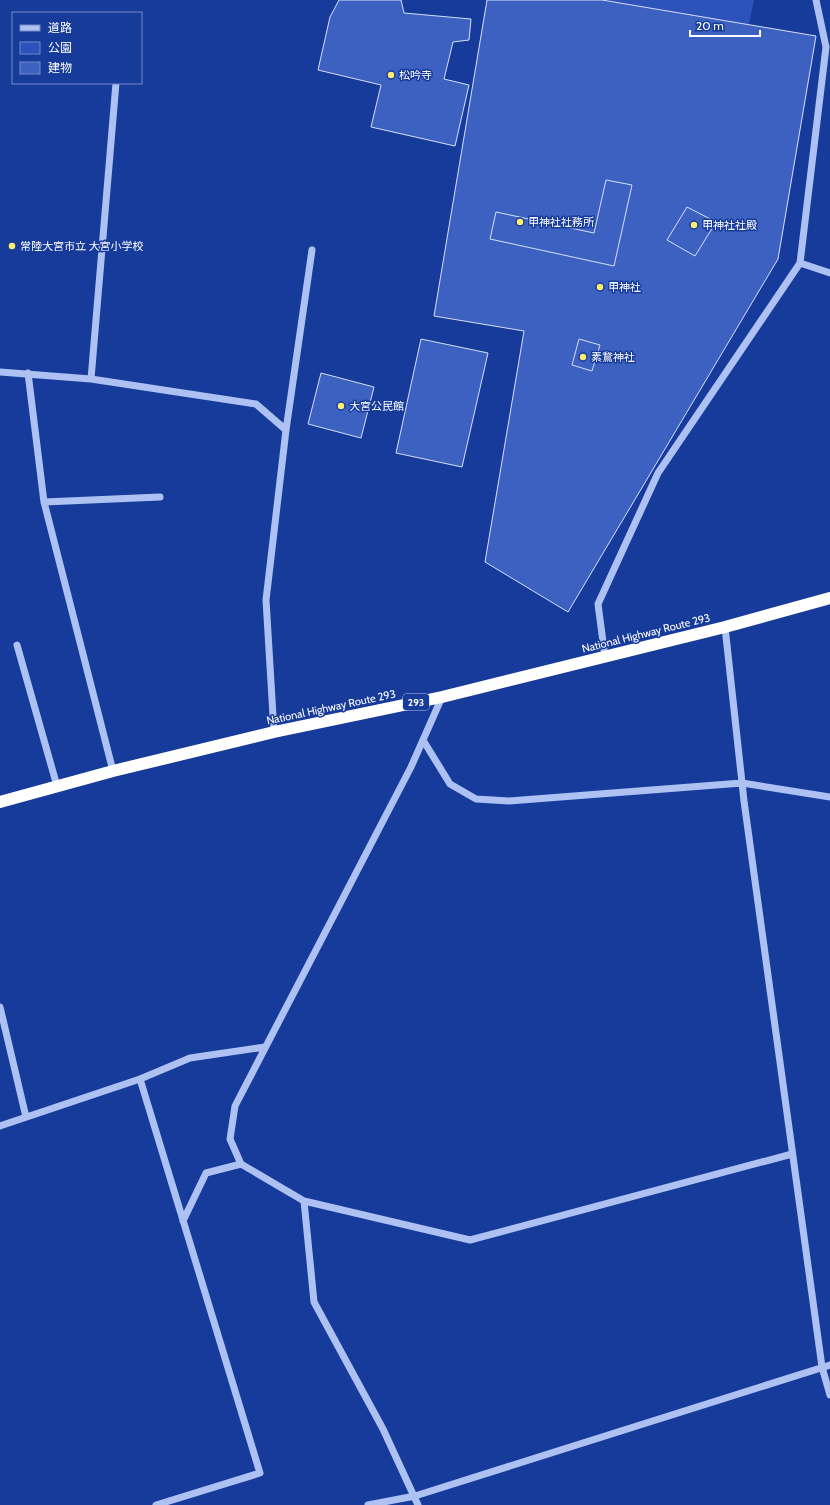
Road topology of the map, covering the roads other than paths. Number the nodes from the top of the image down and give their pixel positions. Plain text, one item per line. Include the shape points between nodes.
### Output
1 (816, 0) edge
2 (828, 46) edge
3 (116, 84) edge
4 (312, 250) dead end
5 (800, 263) junction
6 (830, 273) edge
7 (0, 372) edge
8 (28, 373) junction
9 (91, 379) junction
10 (286, 430) junction
11 (160, 497) dead end
12 (44, 502) junction
13 (830, 598) edge
14 (725, 627) junction
15 (17, 645) dead end
16 (605, 657) junction
17 (442, 697) junction
18 (274, 732) junction
19 (424, 740) junction
20 (112, 771) junction
21 (742, 783) junction
22 (57, 786) junction
23 (830, 797) edge
24 (0, 802) edge
25 (0, 1007) edge
26 (265, 1047) junction
27 (140, 1079) junction
28 (26, 1117) junction
29 (0, 1126) edge
30 (792, 1154) junction
31 (241, 1164) junction
32 (304, 1201) junction
33 (183, 1221) junction
34 (830, 1365) edge
35 (822, 1367) junction
36 (830, 1395) edge
37 (415, 1496) junction
38 (156, 1505) edge
39 (368, 1505) edge
40 (418, 1505) edge

1 - 2 street
2 - 5 street
3 - 9 street
4 - 10 street
5 - 6 street
5 - 16 street via 658,473 598,604
7 - 8 street
8 - 9 street
8 - 12 street
9 - 10 street via 256,404
10 - 18 street via 266,600
11 - 12 street
12 - 20 street
13 - 14 highway, National Highway Route 293 / 293
14 - 16 highway, National Highway Route 293 / 293
14 - 21 street
15 - 22 street
16 - 17 highway, National Highway Route 293 / 293
17 - 18 highway, National Highway Route 293 / 293
17 - 19 street
18 - 20 highway, National Highway Route 293 / 293
19 - 21 street via 450,784 476,799 509,801
19 - 26 street
20 - 22 highway, National Highway Route 293 / 293
21 - 23 street
21 - 30 street
22 - 24 highway, National Highway Route 293 / 293
25 - 28 street
26 - 27 street via 190,1058
26 - 31 street via 234,1106 230,1139
27 - 28 street
27 - 33 street
28 - 29 street
30 - 32 street via 470,1240
30 - 35 street
31 - 32 street
31 - 33 street via 206,1174
32 - 37 street via 314,1302 383,1429
33 - 38 street via 260,1473
34 - 35 street
35 - 36 street
35 - 37 street
37 - 39 street
37 - 40 street

